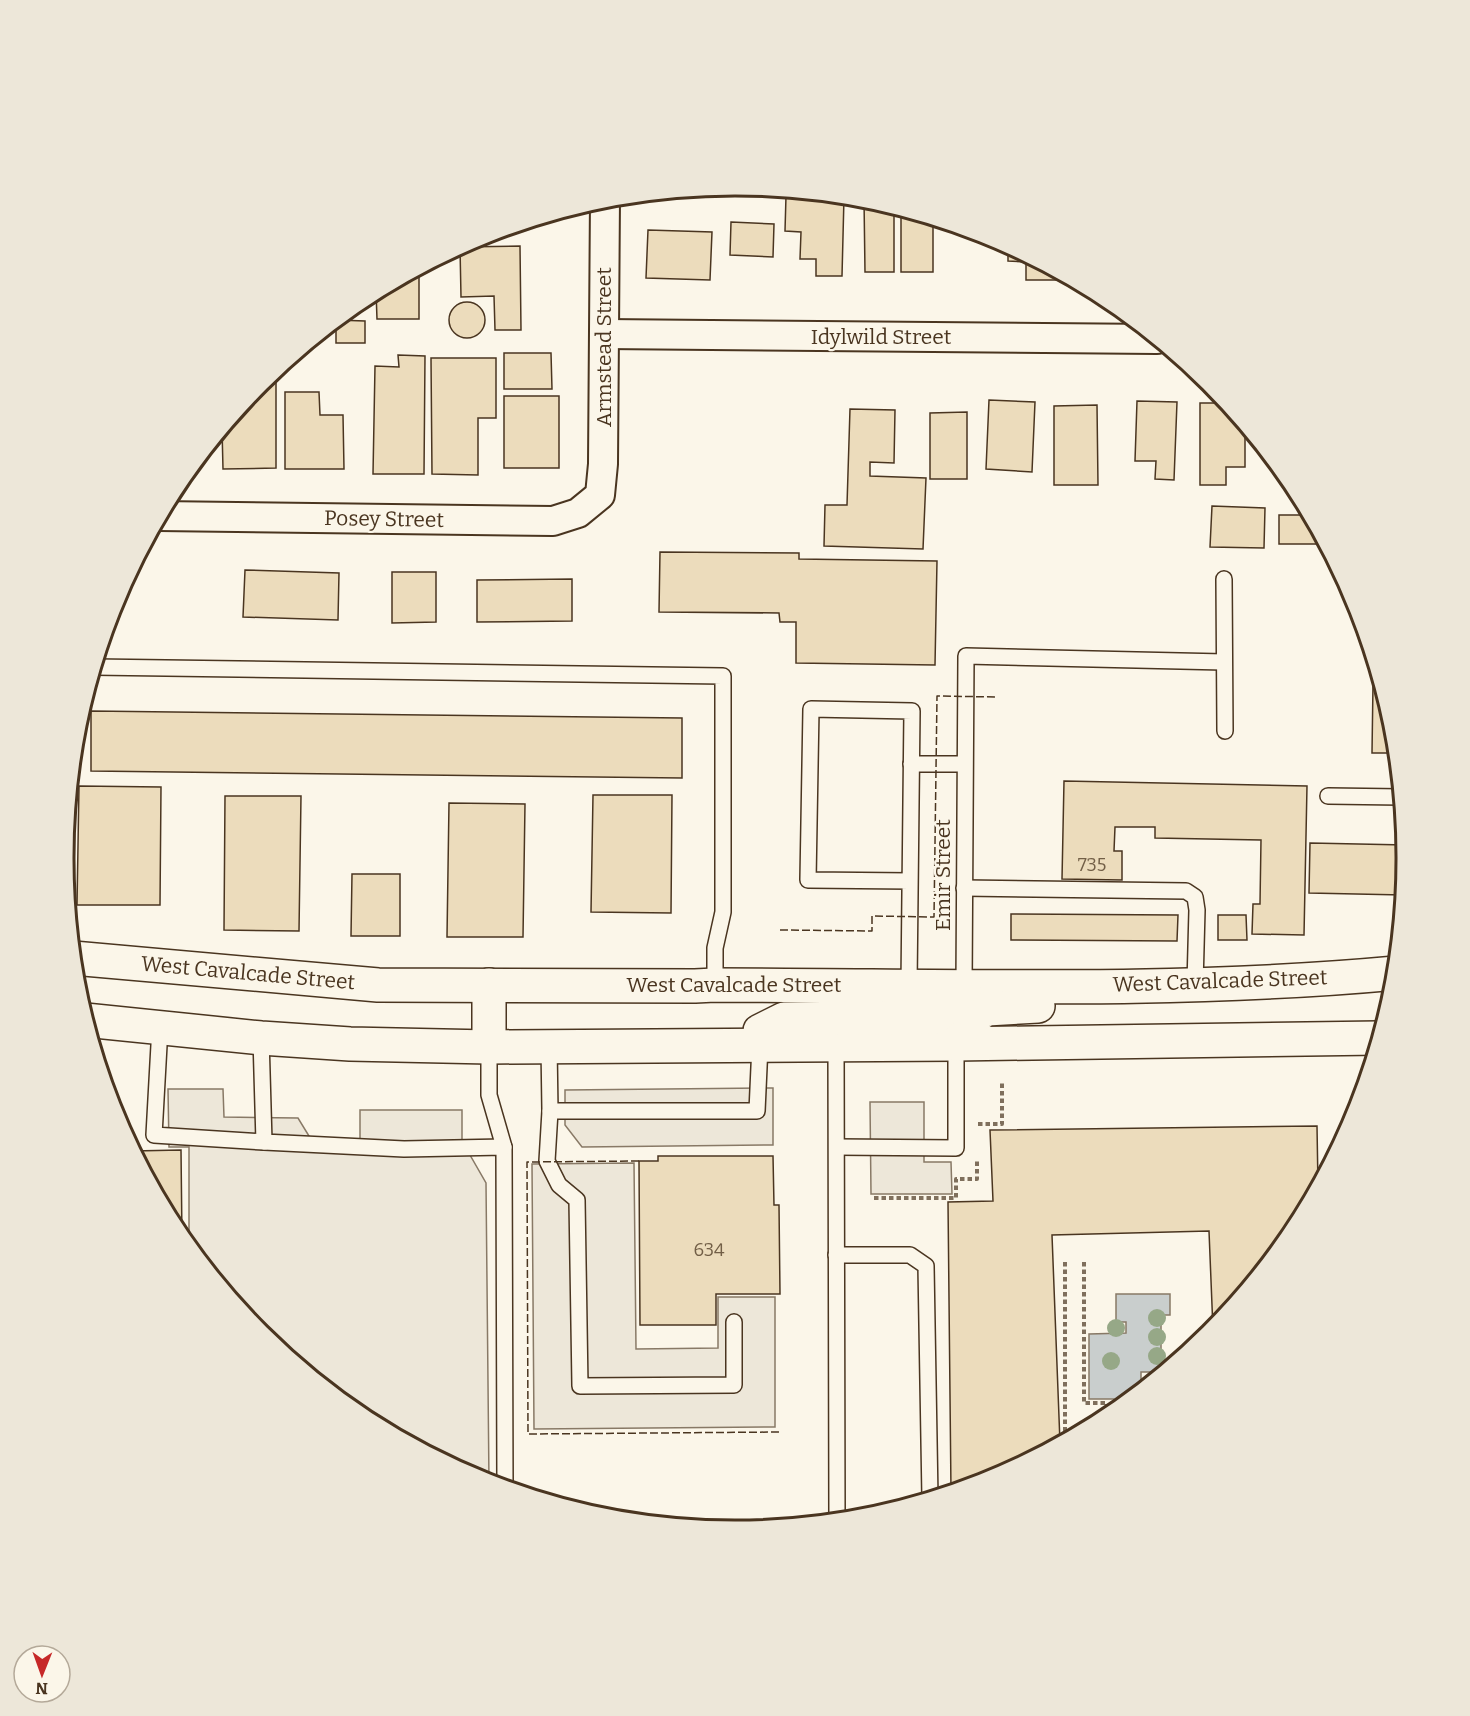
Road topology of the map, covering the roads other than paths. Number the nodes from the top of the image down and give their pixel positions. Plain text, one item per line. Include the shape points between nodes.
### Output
1 (605, 209) edge
2 (605, 334) junction
3 (1145, 339) edge
4 (600, 495) joint
5 (169, 516) edge
6 (1224, 579) dead end
7 (1224, 662) junction
8 (102, 667) edge
9 (1224, 731) dead end
10 (911, 764) junction
11 (964, 764) junction
12 (1328, 796) dead end
13 (1393, 797) edge
14 (910, 881) junction
15 (964, 888) junction
16 (81, 959) edge
17 (1386, 974) edge
18 (715, 984) junction
19 (1196, 984) junction
20 (489, 985) junction
21 (909, 985) junction
22 (964, 986) junction
23 (94, 1021) edge
24 (160, 1027) junction
25 (261, 1038) junction
26 (1371, 1038) edge
27 (956, 1044) junction
28 (760, 1045) junction
29 (836, 1045) junction
30 (549, 1046) junction
31 (489, 1047) junction
32 (550, 1111) junction
33 (264, 1142) junction
34 (504, 1147) junction
35 (837, 1147) junction
36 (836, 1256) junction
37 (734, 1322) dead end
38 (505, 1478) edge
39 (930, 1490) edge
40 (837, 1511) edge

1 - 2 street, Armstead Street
2 - 3 street, Idylwild Street
2 - 4 street, Armstead Street
4 - 5 street, Posey Street via 578,513 553,521
6 - 7 lane
7 - 9 lane
7 - 11 lane, Emir Street via 966,656
8 - 18 lane via 723,676 723,912 715,948
10 - 11 lane
10 - 14 lane
10 - 14 lane via 912,711 811,709 808,880
11 - 15 lane, Emir Street
12 - 13 lane
14 - 21 lane
15 - 19 lane via 1186,891 1195,897 1197,910
15 - 22 lane, Emir Street
16 - 20 main road, West Cavalcade Street via 378,984
17 - 19 main road, West Cavalcade Street
18 - 20 main road, West Cavalcade Street
18 - 21 main road, West Cavalcade Street
19 - 22 main road, West Cavalcade Street
19 - 27 main road via 1110,1006 987,1009 964,1024
20 - 31 main road
21 - 22 main road, West Cavalcade Street
22 - 28 main road via 936,1017 784,1019 760,1031
23 - 24 main road
24 - 25 main road
24 - 33 lane via 154,1135
25 - 31 main road
25 - 33 lane
26 - 27 main road
27 - 29 main road
27 - 35 lane via 956,1148
28 - 29 main road
28 - 30 main road
28 - 32 lane via 757,1111
29 - 35 lane
30 - 31 main road
30 - 32 lane
31 - 34 lane via 489,1095
32 - 37 lane via 548,1161 559,1185 577,1200 580,1386 734,1385
33 - 34 lane via 404,1149
34 - 38 lane
35 - 36 lane
36 - 39 lane via 910,1255 926,1266
36 - 40 lane

